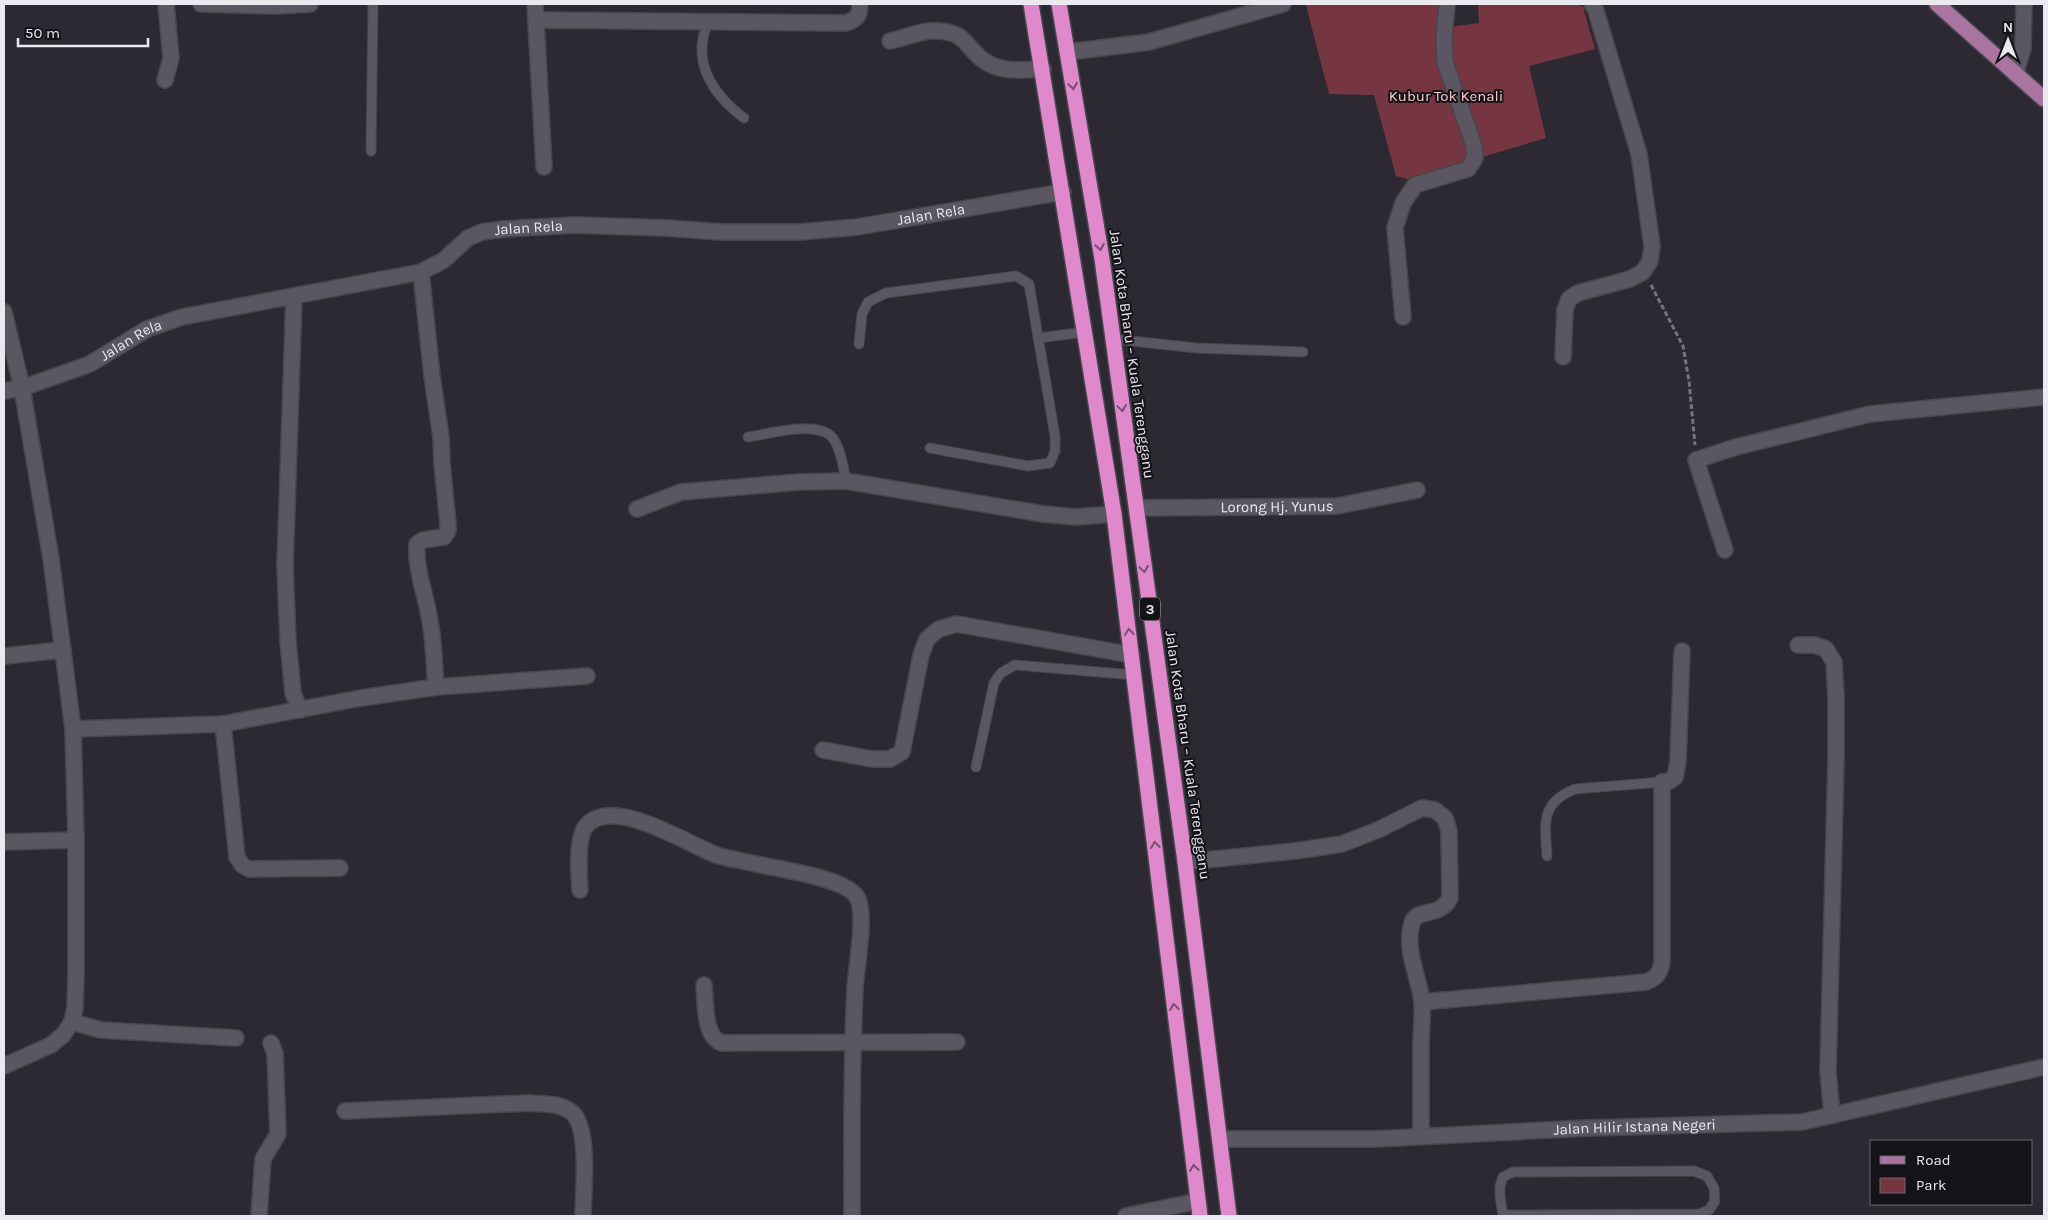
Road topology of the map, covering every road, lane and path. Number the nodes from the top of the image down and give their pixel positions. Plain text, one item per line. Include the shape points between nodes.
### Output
1 (166, 4) edge
2 (201, 4) edge
3 (310, 4) edge
4 (373, 4) edge
5 (535, 4) edge
6 (861, 4) edge
7 (1032, 4) edge
8 (1059, 4) edge
9 (1283, 4) edge
10 (1447, 4) edge
11 (1592, 4) edge
12 (1937, 4) edge
13 (2024, 4) edge
14 (537, 20) junction
15 (709, 21) junction
16 (890, 41) dead end
17 (1068, 52) junction
18 (1043, 69) junction
19 (2016, 74) junction
20 (165, 80) dead end
21 (2044, 100) edge
22 (744, 118) dead end
23 (371, 151) dead end
24 (544, 167) dead end
25 (1063, 192) junction
26 (421, 272) junction
27 (1643, 272) junction
28 (294, 296) junction
29 (4, 312) edge
30 (1403, 317) dead end
31 (1085, 332) junction
32 (1038, 338) junction
33 (1113, 339) junction
34 (859, 344) dead end
35 (1303, 352) dead end
36 (1563, 357) dead end
37 (22, 388) junction
38 (4, 391) edge
39 (2044, 397) edge
40 (748, 437) dead end
41 (930, 448) dead end
42 (1696, 460) junction
43 (846, 481) junction
44 (1417, 490) dead end
45 (1136, 508) junction
46 (637, 509) dead end
47 (1114, 514) junction
48 (1724, 550) dead end
49 (1798, 645) dead end
50 (63, 650) junction
51 (1682, 651) dead end
52 (1132, 655) junction
53 (4, 656) edge
54 (1134, 675) junction
55 (587, 676) dead end
56 (436, 687) junction
57 (300, 710) junction
58 (223, 724) junction
59 (72, 729) junction
60 (823, 750) dead end
61 (976, 767) dead end
62 (1662, 782) junction
63 (76, 840) junction
64 (4, 842) edge
65 (1547, 856) dead end
66 (1185, 862) junction
67 (340, 868) dead end
68 (580, 890) dead end
69 (704, 985) dead end
70 (1422, 1002) junction
71 (72, 1022) junction
72 (236, 1038) dead end
73 (957, 1042) dead end
74 (271, 1043) dead end
75 (852, 1043) junction
76 (4, 1066) edge
77 (2044, 1067) edge
78 (345, 1111) dead end
79 (1832, 1115) junction
80 (1421, 1136) junction
81 (1220, 1139) junction
82 (1198, 1201) junction
83 (259, 1216) edge
84 (583, 1216) edge
85 (852, 1216) edge
86 (1126, 1216) edge
87 (1200, 1216) edge
88 (1229, 1216) edge
89 (1503, 1216) edge

1 - 20 street via 171,58
2 - 3 street
4 - 23 lane
5 - 14 street
6 - 15 street via 858,17 845,22
7 - 18 highway, 3
8 - 17 highway, Jalan Kota Bharu – Kuala Terengganu / 3
9 - 17 street via 1149,42
10 - 30 street via 1445,62 1474,146 1475,158 1468,169 1415,185 1403,203 1395,228
11 - 27 street via 1639,154 1652,246 1650,261
12 - 19 main road
13 - 19 street via 2023,49
14 - 15 street
14 - 24 street
15 - 22 lane via 703,33 703,64 709,80 731,108
16 - 18 street via 926,31 947,32 967,42 983,60 997,68
17 -> 33 highway, Jalan Kota Bharu – Kuala Terengganu / 3
18 - 25 highway, 3
19 - 21 main road
25 - 26 street, Jalan Rela via 857,227 800,232 574,226 504,229 468,238 444,260
25 - 31 highway, 3
26 - 28 street, Jalan Rela
26 - 56 street via 448,524 444,537 417,544 431,622
27 - 36 street via 1630,279 1578,293 1569,299 1565,310
27 - 42 path via 1659,296 1682,346 1689,381
28 - 37 street, Jalan Rela via 182,317 147,329 90,364
28 - 57 street via 286,566 288,642 293,693
29 - 37 street
31 - 32 lane
31 - 47 highway, 3
32 - 34 lane via 1029,284 1016,276 886,293 868,302 862,314
32 - 41 lane via 1056,436 1056,451 1050,463 1028,466
33 - 35 lane via 1196,348
33 -> 45 highway, Jalan Kota Bharu – Kuala Terengganu / 3
37 - 38 street, Jalan Rela
37 - 50 street
39 - 42 street via 1870,414
40 - 43 lane via 812,428 824,431 838,448
42 - 48 street
43 - 46 street via 680,492
43 - 47 street via 1043,514 1075,517
44 - 45 street, Lorong Hj. Yunus via 1337,506
45 -> 66 highway, Jalan Kota Bharu – Kuala Terengganu / 3
52 -> 47 highway, 3
49 - 79 street via 1826,649 1834,662 1836,759 1828,1071
50 - 53 street
50 - 59 street
51 - 62 street via 1678,762 1675,777
52 - 54 highway, 3
52 - 60 street via 956,624 939,628 927,639 921,655 902,752 890,759 872,759
54 - 61 lane via 1015,665 1001,672 994,683
82 -> 54 highway, 3
55 - 56 street
56 - 57 street
57 - 58 street
58 - 59 street
58 - 67 street via 237,857 242,865 249,869
59 - 63 street
62 - 65 lane via 1575,789 1562,794 1551,803 1546,817
62 - 70 street via 1662,962 1655,978 1646,982
63 - 64 street
63 - 71 street via 76,982
66 - 70 street via 1342,844 1422,808 1435,810 1445,818 1449,831 1450,898 1446,906 1421,913 1412,921 1411,950
66 - 81 highway, Jalan Kota Bharu – Kuala Terengganu / 3
68 - 75 street via 579,846 586,827 600,818 621,816 640,821 719,856 842,885 857,897 862,914
69 - 75 street via 709,1030 715,1040 722,1043
70 - 80 street
71 - 72 street via 101,1030
71 - 76 street via 51,1045
73 - 75 street
74 - 83 street via 275,1052 278,1134 263,1159
75 - 85 street
77 - 79 street, Jalan Hilir Istana Negeri
78 - 84 street via 554,1104 572,1112 580,1126 584,1159
79 - 80 street, Jalan Hilir Istana Negeri via 1802,1122
80 - 81 street, Jalan Hilir Istana Negeri
81 - 88 highway, Jalan Kota Bharu – Kuala Terengganu / 3
82 - 86 street
82 - 87 highway, 3
89 - 89 lane via 1500,1186 1503,1177 1513,1172 1694,1171 1707,1176 1714,1188 1715,1201 1709,1210 1699,1214

